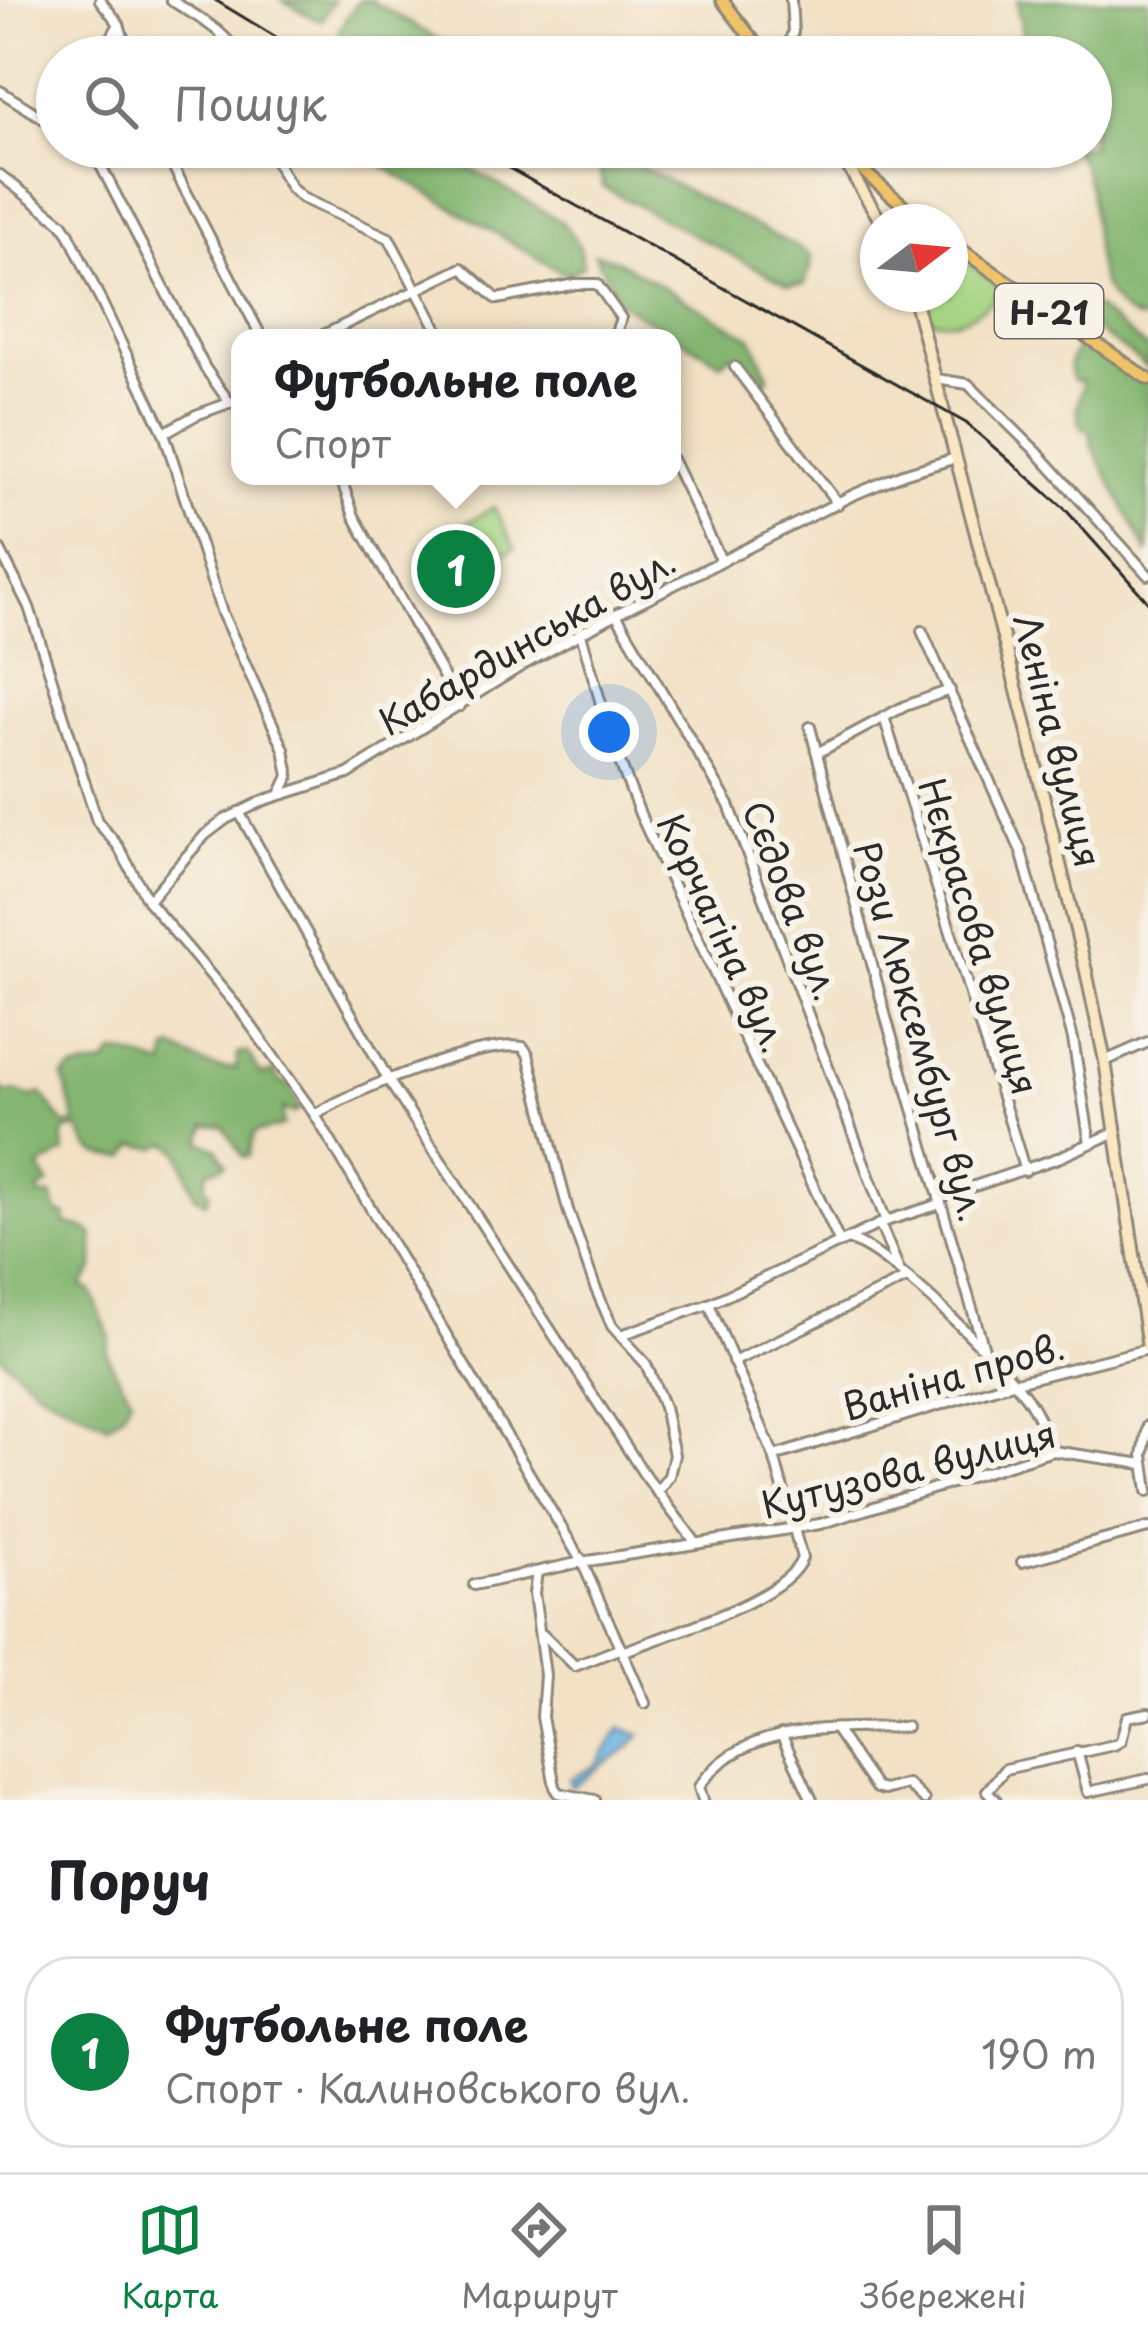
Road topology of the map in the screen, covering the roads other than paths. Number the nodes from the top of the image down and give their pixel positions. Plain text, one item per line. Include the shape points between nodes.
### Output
1 (100, 0) edge
2 (171, 0) edge
3 (722, 0) edge
4 (791, 0) edge
5 (119, 24) junction
6 (112, 36) edge
7 (123, 36) edge
8 (223, 36) edge
9 (750, 36) edge
10 (792, 36) edge
11 (0, 91) edge
12 (36, 115) edge
13 (102, 168) edge
14 (175, 168) edge
15 (280, 168) edge
16 (848, 168) edge
17 (860, 168) edge
18 (0, 175) edge
19 (869, 204) edge
20 (902, 204) edge
21 (968, 254) edge
22 (417, 289) junction
23 (918, 312) edge
24 (257, 329) edge
25 (335, 329) edge
26 (437, 329) edge
27 (615, 329) edge
28 (735, 367) dead end
29 (936, 379) junction
30 (1148, 379) edge
31 (231, 397) edge
32 (231, 402) edge
33 (164, 433) junction
34 (956, 458) junction
35 (681, 478) edge
36 (343, 485) edge
37 (838, 503) junction
38 (0, 550) edge
39 (721, 560) junction
40 (1148, 574) edge
41 (616, 614) junction
42 (922, 631) dead end
43 (581, 634) junction
44 (950, 690) junction
45 (460, 706) junction
46 (884, 717) junction
47 (810, 727) dead end
48 (817, 753) junction
49 (280, 795) junction
50 (239, 812) junction
51 (148, 902) junction
52 (1148, 1042) edge
53 (1105, 1061) junction
54 (388, 1081) junction
55 (315, 1115) junction
56 (1114, 1133) junction
57 (1090, 1143) junction
58 (1025, 1171) junction
59 (940, 1201) junction
60 (883, 1222) junction
61 (844, 1242) junction
62 (904, 1276) junction
63 (1143, 1285) edge
64 (709, 1304) junction
65 (621, 1335) junction
66 (1148, 1348) edge
67 (984, 1349) junction
68 (733, 1362) junction
69 (1014, 1383) junction
70 (1148, 1426) edge
71 (1053, 1451) junction
72 (774, 1456) junction
73 (1143, 1464) junction
74 (1148, 1491) edge
75 (657, 1492) junction
76 (1148, 1528) edge
77 (795, 1530) junction
78 (696, 1543) junction
79 (582, 1562) junction
80 (1022, 1562) dead end
81 (537, 1572) junction
82 (474, 1585) dead end
83 (541, 1632) junction
84 (622, 1650) junction
85 (646, 1703) dead end
86 (1148, 1713) edge
87 (906, 1727) dead end
88 (835, 1729) junction
89 (781, 1734) junction
90 (1077, 1751) junction
91 (1148, 1779) edge
92 (1088, 1796) edge
93 (595, 1800) edge
94 (703, 1800) edge
95 (812, 1800) edge
96 (924, 1800) edge
97 (996, 1800) edge

1 - 5 street
2 - 8 street
3 - 9 main road
4 - 10 street
5 - 6 street
5 - 7 street
11 - 12 street
13 - 31 street via 205,368
14 - 24 street
15 - 22 street via 302,198 389,238
16 - 19 main road
17 - 20 main road
18 - 33 street via 62,223
21 - 30 main road, Н-21
22 - 25 street
22 - 26 street
22 - 27 street via 462,268 497,299 597,284 621,318
23 - 29 main road, Леніна вулиця
28 - 37 street
29 - 34 main road, Леніна вулиця
29 - 40 street via 968,384
32 - 33 street
33 - 49 street via 222,613 284,748 290,776
34 - 37 street, Кабардинська вул.
34 - 53 main road, Леніна вулиця
35 - 39 street
36 - 45 street
37 - 39 street, Кабардинська вул.
38 - 51 street via 29,607 88,801
39 - 41 street, Кабардинська вул.
41 - 43 street, Кабардинська вул.
41 - 60 street, Сєдова вул. via 729,805
42 - 44 street
43 - 45 street, Кабардинська вул.
43 - 61 street, Корчагіна вул. via 640,814
44 - 46 street
44 - 57 street via 1021,851 1073,1039
45 - 49 street, Кабардинська вул. via 348,774
46 - 48 street
46 - 58 street, Нєкрасова вулиця
47 - 48 street, Рози Люксембург вул.
48 - 59 street, Рози Люксембург вул.
49 - 50 street, Кабардинська вул.
50 - 51 street, Кабардинська вул. via 214,827
50 - 54 street
51 - 55 street
52 - 53 street
53 - 56 main road, Леніна вулиця
54 - 55 street
54 - 65 street via 463,1055 523,1047 568,1210
54 - 75 street
55 - 79 street
56 - 57 street
56 - 63 main road, Леніна вулиця
57 - 58 street
58 - 59 street
59 - 60 street
59 - 67 street, Рози Люксембург вул.
60 - 61 street
60 - 62 street, Сєдова вул.
61 - 62 street via 871,1248
61 - 64 street
62 - 67 street
62 - 68 street
63 - 66 main road, Леніна вулиця
64 - 65 street
64 - 68 street
65 - 75 street via 654,1380 673,1443 673,1464
66 - 69 street, Ваніна пров.
67 - 69 street
68 - 72 street
69 - 71 street
69 - 72 street, Ваніна пров.
70 - 73 street
71 - 73 street, Кутузова вулиця
71 - 77 street, Кутузова вулиця
72 - 77 street
73 - 74 street
75 - 78 street
76 - 80 street
77 - 78 street, Кутузова вулиця
77 - 84 street via 802,1558 779,1585
78 - 79 street, Кутузова вулиця
79 - 81 street, Кутузова вулиця
79 - 84 street
81 - 82 street, Кутузова вулиця
81 - 83 street
83 - 84 street via 575,1666
83 - 93 street via 542,1718 555,1787
84 - 85 street
86 - 90 street via 1127,1718 1114,1745
87 - 88 street
88 - 89 street
88 - 96 street via 876,1788 907,1784
89 - 94 street via 721,1763 699,1786
89 - 95 street
90 - 92 street
90 - 97 street via 1005,1768 987,1791
91 - 92 street

